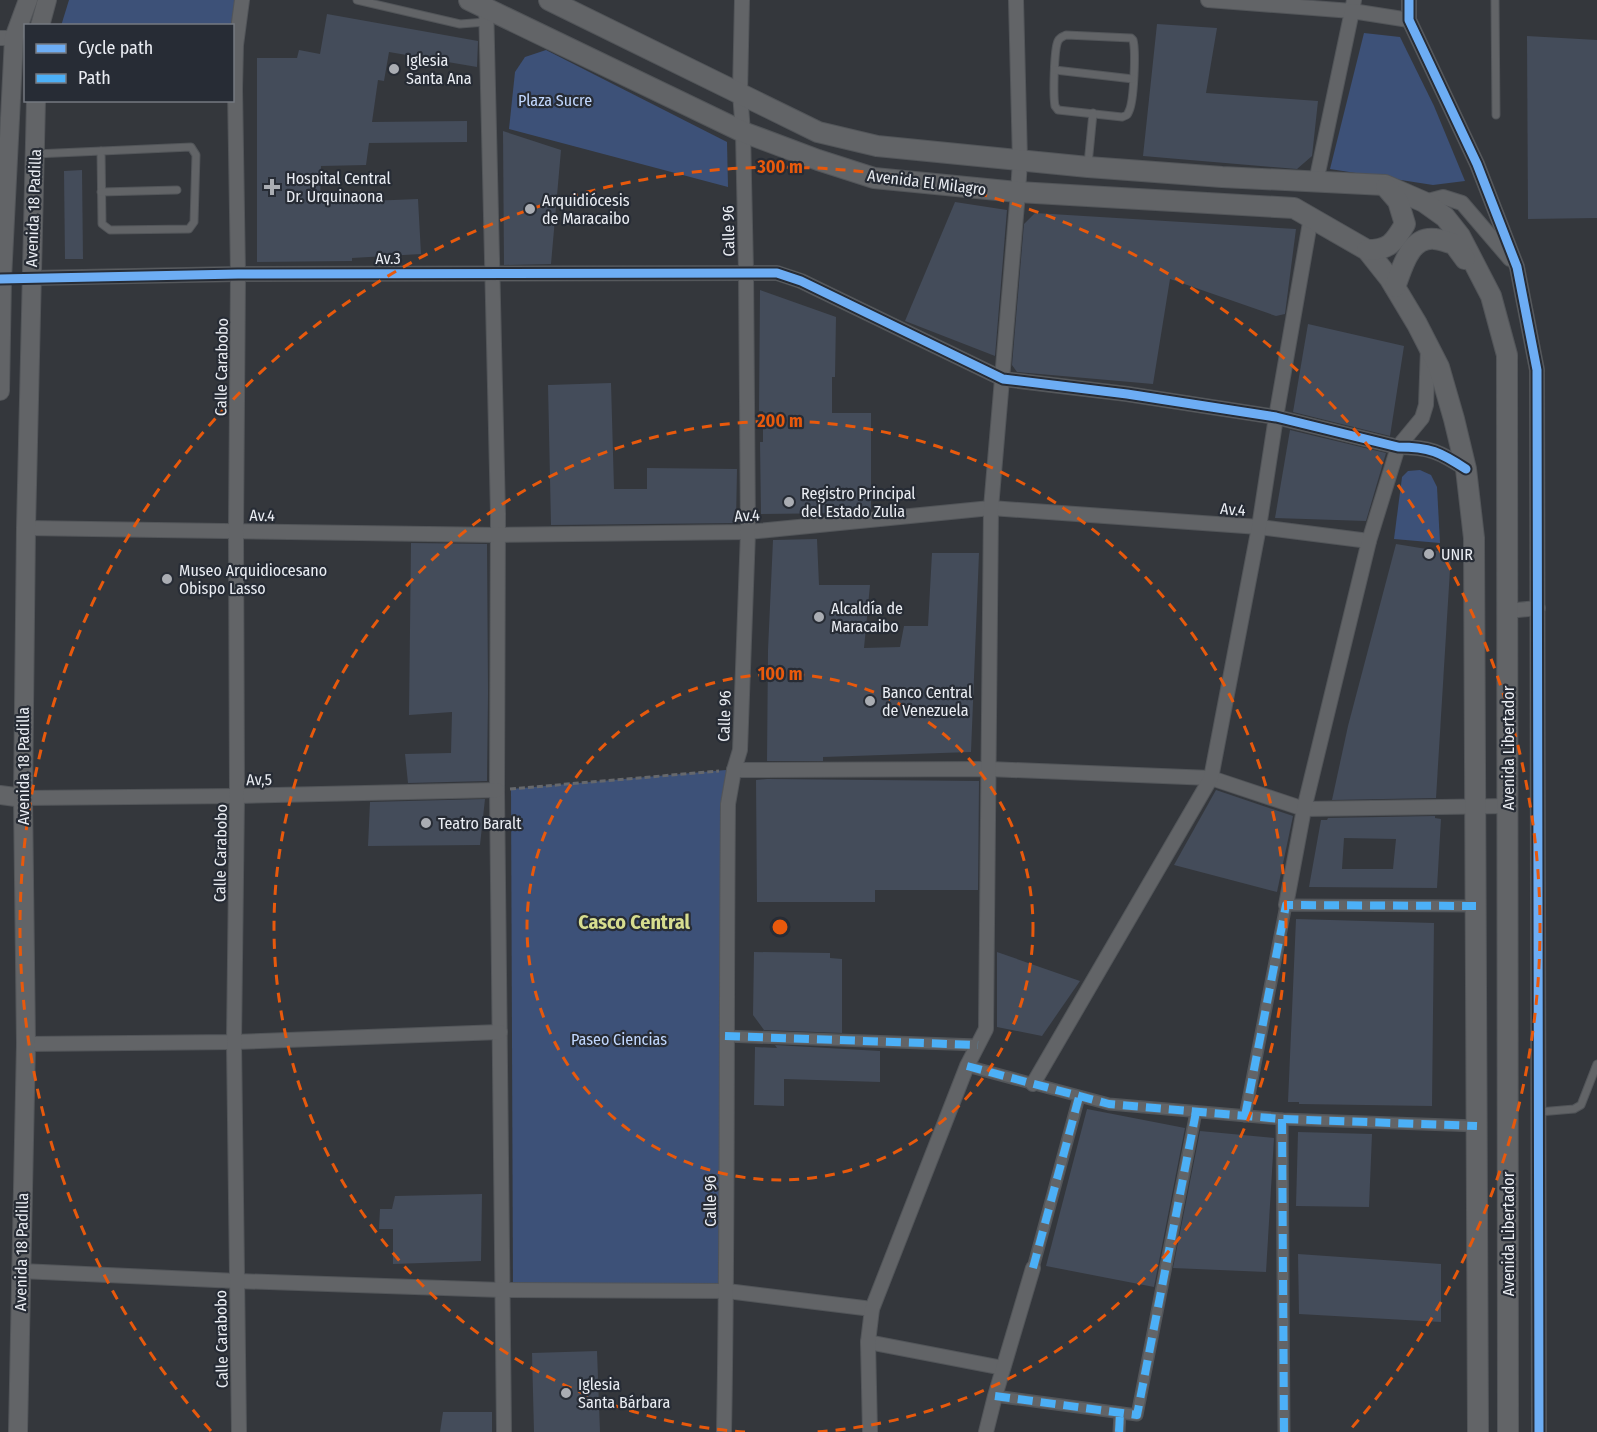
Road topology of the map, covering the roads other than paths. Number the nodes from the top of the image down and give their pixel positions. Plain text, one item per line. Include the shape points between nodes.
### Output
1 (28, 0) edge
2 (47, 0) edge
3 (242, 0) edge
4 (357, 0) edge
5 (549, 0) edge
6 (742, 0) edge
7 (1016, 0) edge
8 (1208, 0) edge
9 (1409, 0) edge
10 (1495, 0) edge
11 (1353, 6) edge
12 (482, 8) edge
13 (1409, 20) junction
14 (41, 24) edge
15 (5, 36) edge
16 (1055, 70) junction
17 (1133, 79) junction
18 (740, 93) junction
19 (36, 102) edge
20 (1093, 113) junction
21 (1496, 115) dead end
22 (743, 132) junction
23 (101, 151) junction
24 (34, 154) junction
25 (1020, 161) junction
26 (1088, 167) junction
27 (1316, 182) junction
28 (1385, 185) junction
29 (177, 190) dead end
30 (101, 192) junction
31 (1018, 192) junction
32 (1424, 202) junction
33 (1311, 217) junction
34 (1366, 250) junction
35 (1517, 267) junction
36 (746, 272) junction
37 (238, 273) junction
38 (491, 273) junction
39 (31, 278) junction
40 (1, 279) edge
41 (1395, 287) junction
42 (1491, 296) junction
43 (1428, 345) junction
44 (1003, 379) junction
45 (0, 391) edge
46 (1276, 417) junction
47 (1398, 447) junction
48 (1466, 469) junction
49 (991, 508) junction
50 (1258, 527) junction
51 (26, 528) junction
52 (236, 531) junction
53 (748, 532) junction
54 (497, 535) junction
55 (1369, 541) junction
56 (1538, 608) junction
57 (1508, 611) junction
58 (988, 769) junction
59 (734, 770) junction
60 (1211, 778) junction
61 (497, 790) junction
62 (0, 795) edge
63 (237, 796) junction
64 (22, 798) junction
65 (1508, 806) junction
66 (1475, 808) junction
67 (1304, 809) junction
68 (1286, 905) junction
69 (1476, 906) junction
70 (500, 1032) junction
71 (725, 1036) junction
72 (234, 1042) junction
73 (26, 1044) junction
74 (978, 1045) junction
75 (1597, 1064) edge
76 (967, 1066) junction
77 (1034, 1084) junction
78 (1080, 1096) junction
79 (1196, 1112) junction
80 (1539, 1112) junction
81 (1245, 1116) junction
82 (1282, 1119) junction
83 (1477, 1126) junction
84 (1033, 1268) joint
85 (21, 1271) junction
86 (237, 1281) junction
87 (502, 1290) junction
88 (727, 1291) junction
89 (872, 1309) junction
90 (868, 1342) junction
91 (1003, 1368) junction
92 (995, 1396) junction
93 (1120, 1413) junction
94 (18, 1432) edge
95 (239, 1432) edge
96 (504, 1432) edge
97 (724, 1432) edge
98 (870, 1432) edge
99 (986, 1432) edge
100 (1119, 1432) edge
101 (1284, 1432) edge
102 (1478, 1432) edge
103 (1508, 1432) edge
104 (1539, 1432) edge

1 - 15 street, Avenida 18 Padilla
2 - 14 street
3 - 37 street, Calle Carabobo via 235,89
4 - 12 lane via 460,24
5 - 18 main road, Avenida El Milagro
6 - 18 street, Calle 96
7 - 25 street
8 - 11 street
9 - 13 street
10 - 21 lane
11 - 13 street
11 - 27 street
12 - 22 main road, Avenida El Milagro via 544,34
12 - 38 street
13 - 35 street via 1477,164
15 - 40 street, Avenida 18 Padilla
16 - 17 lane
16 - 17 lane via 1057,42 1066,35 1131,38
16 - 20 lane via 1054,100 1058,110
17 - 20 lane via 1127,115
18 - 22 street, Calle 96
18 - 25 main road, Avenida El Milagro via 818,132 877,146
19 - 24 street, Avenida 18 Padilla
20 - 26 lane
22 - 31 main road, Avenida El Milagro via 874,178
22 - 36 street, Calle 96
23 - 24 lane
23 - 30 lane
23 - 30 lane via 191,147 196,155 194,222 189,229 110,230 102,224
24 - 39 street, Avenida 18 Padilla
25 - 26 main road, Avenida El Milagro
25 - 31 street
26 - 27 main road, Avenida El Milagro
27 - 28 main road, Avenida Libertador
28 - 32 main road, Avenida Libertador
28 - 34 main road via 1398,201 1405,224 1396,240 1381,250
29 - 30 lane
31 - 33 main road, Avenida El Milagro via 1294,208
31 - 44 street
32 - 35 street via 1443,197 1462,203
32 - 42 main road, Avenida Libertador via 1445,217 1461,237
33 - 34 main road, Avenida Libertador
33 - 46 street
34 - 41 main road, Avenida Libertador
35 - 56 street via 1537,370
36 - 38 street, Av.3
36 - 44 street, Av.3 via 777,273 801,281
36 - 53 street, Calle 96
37 - 38 street, Av.3
37 - 39 street, Av.3
37 - 52 street, Calle Carabobo
38 - 54 street
39 - 40 street
39 - 51 street, Avenida 18 Padilla
40 - 45 street, Avenida 18 Padilla
41 - 42 main road via 1414,245 1432,238 1454,244
41 - 43 main road, Avenida Libertador
42 - 57 main road, Avenida Libertador via 1508,355
43 - 47 street via 1426,405 1422,418
43 - 48 main road, Avenida Libertador via 1439,367
44 - 46 street, Av.3
44 - 49 street
46 - 47 street, Av.3
46 - 50 street
47 - 48 street, Av.3 via 1441,452
47 - 55 street
48 - 66 main road, Avenida Libertador via 1474,538
49 - 50 street, Av.4
49 - 53 street, Av.4
49 - 58 street
50 - 55 street, Av.4
50 - 60 street
51 - 52 street, Av.4
51 - 64 street, Avenida 18 Padilla
52 - 54 street, Av.4
52 - 63 street, Calle Carabobo
53 - 54 street, Av.4
53 - 59 street, Calle 96 via 740,750
54 - 61 street
55 - 67 street
56 - 57 street
56 - 80 street
57 - 65 main road, Avenida Libertador
58 - 59 street
58 - 60 street
58 - 74 street via 986,1029
59 - 71 street, Calle 96 via 728,804
60 - 67 street
60 - 77 street
61 - 63 street, Av,5
61 - 70 street
62 - 64 street
63 - 64 street, Av,5
63 - 72 street, Calle Carabobo
64 - 73 street, Avenida 18 Padilla
65 - 66 street
65 - 103 main road, Avenida Libertador
66 - 67 street
66 - 69 main road, Avenida Libertador
67 - 68 street
68 - 69 street
68 - 81 street
69 - 83 main road, Avenida Libertador
70 - 72 street
70 - 87 street
71 - 74 street
71 - 88 street, Calle 96
72 - 73 street
72 - 86 street, Calle Carabobo
73 - 85 street, Avenida 18 Padilla
74 - 76 street
75 - 80 lane via 1581,1105
76 - 77 street
76 - 89 street
77 - 78 street
78 - 79 street via 1109,1104
78 - 84 street
79 - 81 street
79 - 93 street via 1137,1415
80 - 104 street
81 - 82 street
82 - 83 street
82 - 101 street
83 - 102 main road, Avenida Libertador
84 - 91 street
85 - 86 street
85 - 94 street, Avenida 18 Padilla
86 - 87 street
86 - 95 street, Calle Carabobo
87 - 88 street
87 - 96 street
88 - 89 street
88 - 97 street, Calle 96
89 - 90 street
90 - 91 street
90 - 98 street
91 - 92 street
92 - 93 street
92 - 99 street
93 - 100 street

